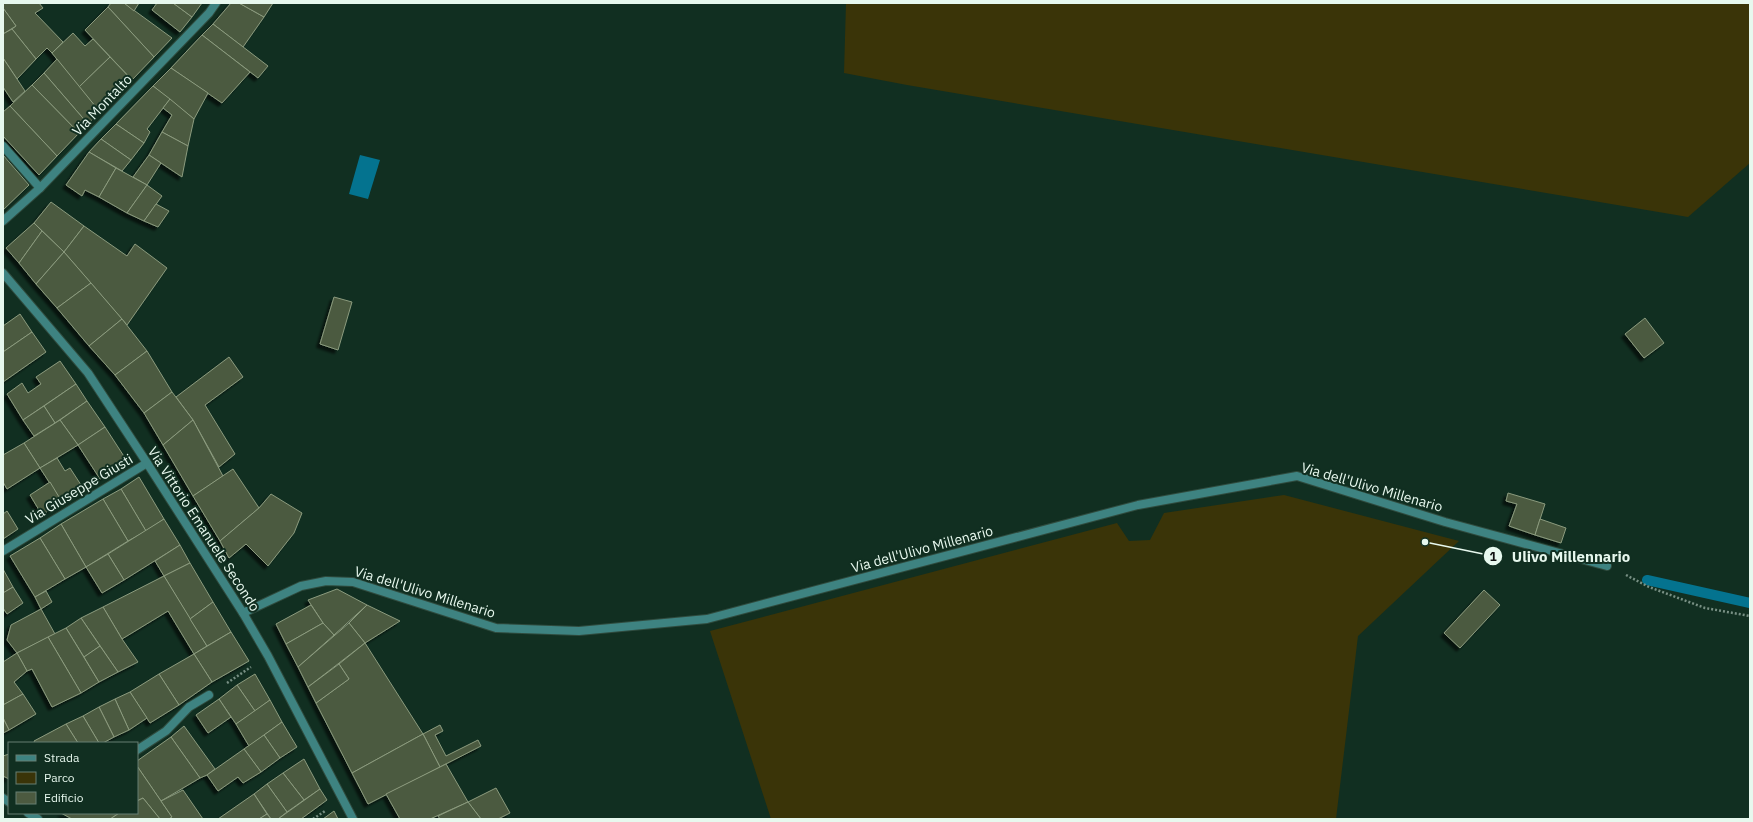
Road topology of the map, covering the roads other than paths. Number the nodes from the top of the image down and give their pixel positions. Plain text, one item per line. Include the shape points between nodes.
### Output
1 (216, 3) edge
2 (3, 146) edge
3 (40, 188) junction
4 (3, 221) edge
5 (3, 273) edge
6 (147, 463) junction
7 (3, 550) edge
8 (1607, 566) road end
9 (243, 613) junction
10 (209, 694) road end
11 (138, 749) edge
12 (353, 819) edge

1 - 3 street, Via Montalto
2 - 3 street
3 - 4 street, Via Montalto
5 - 6 street, Via Vittorio Emanuele Secondo via 88,373
6 - 7 street, Via Giuseppe Giusti
6 - 9 street, Via Vittorio Emanuele Secondo
8 - 9 street, Via dell'Ulivo Millenario via 1445,522 1297,476 1138,505 707,619 579,631 496,628 353,582 326,581 301,586
9 - 12 street, Via Vittorio Emanuele Secondo
10 - 11 street via 189,707 166,731

